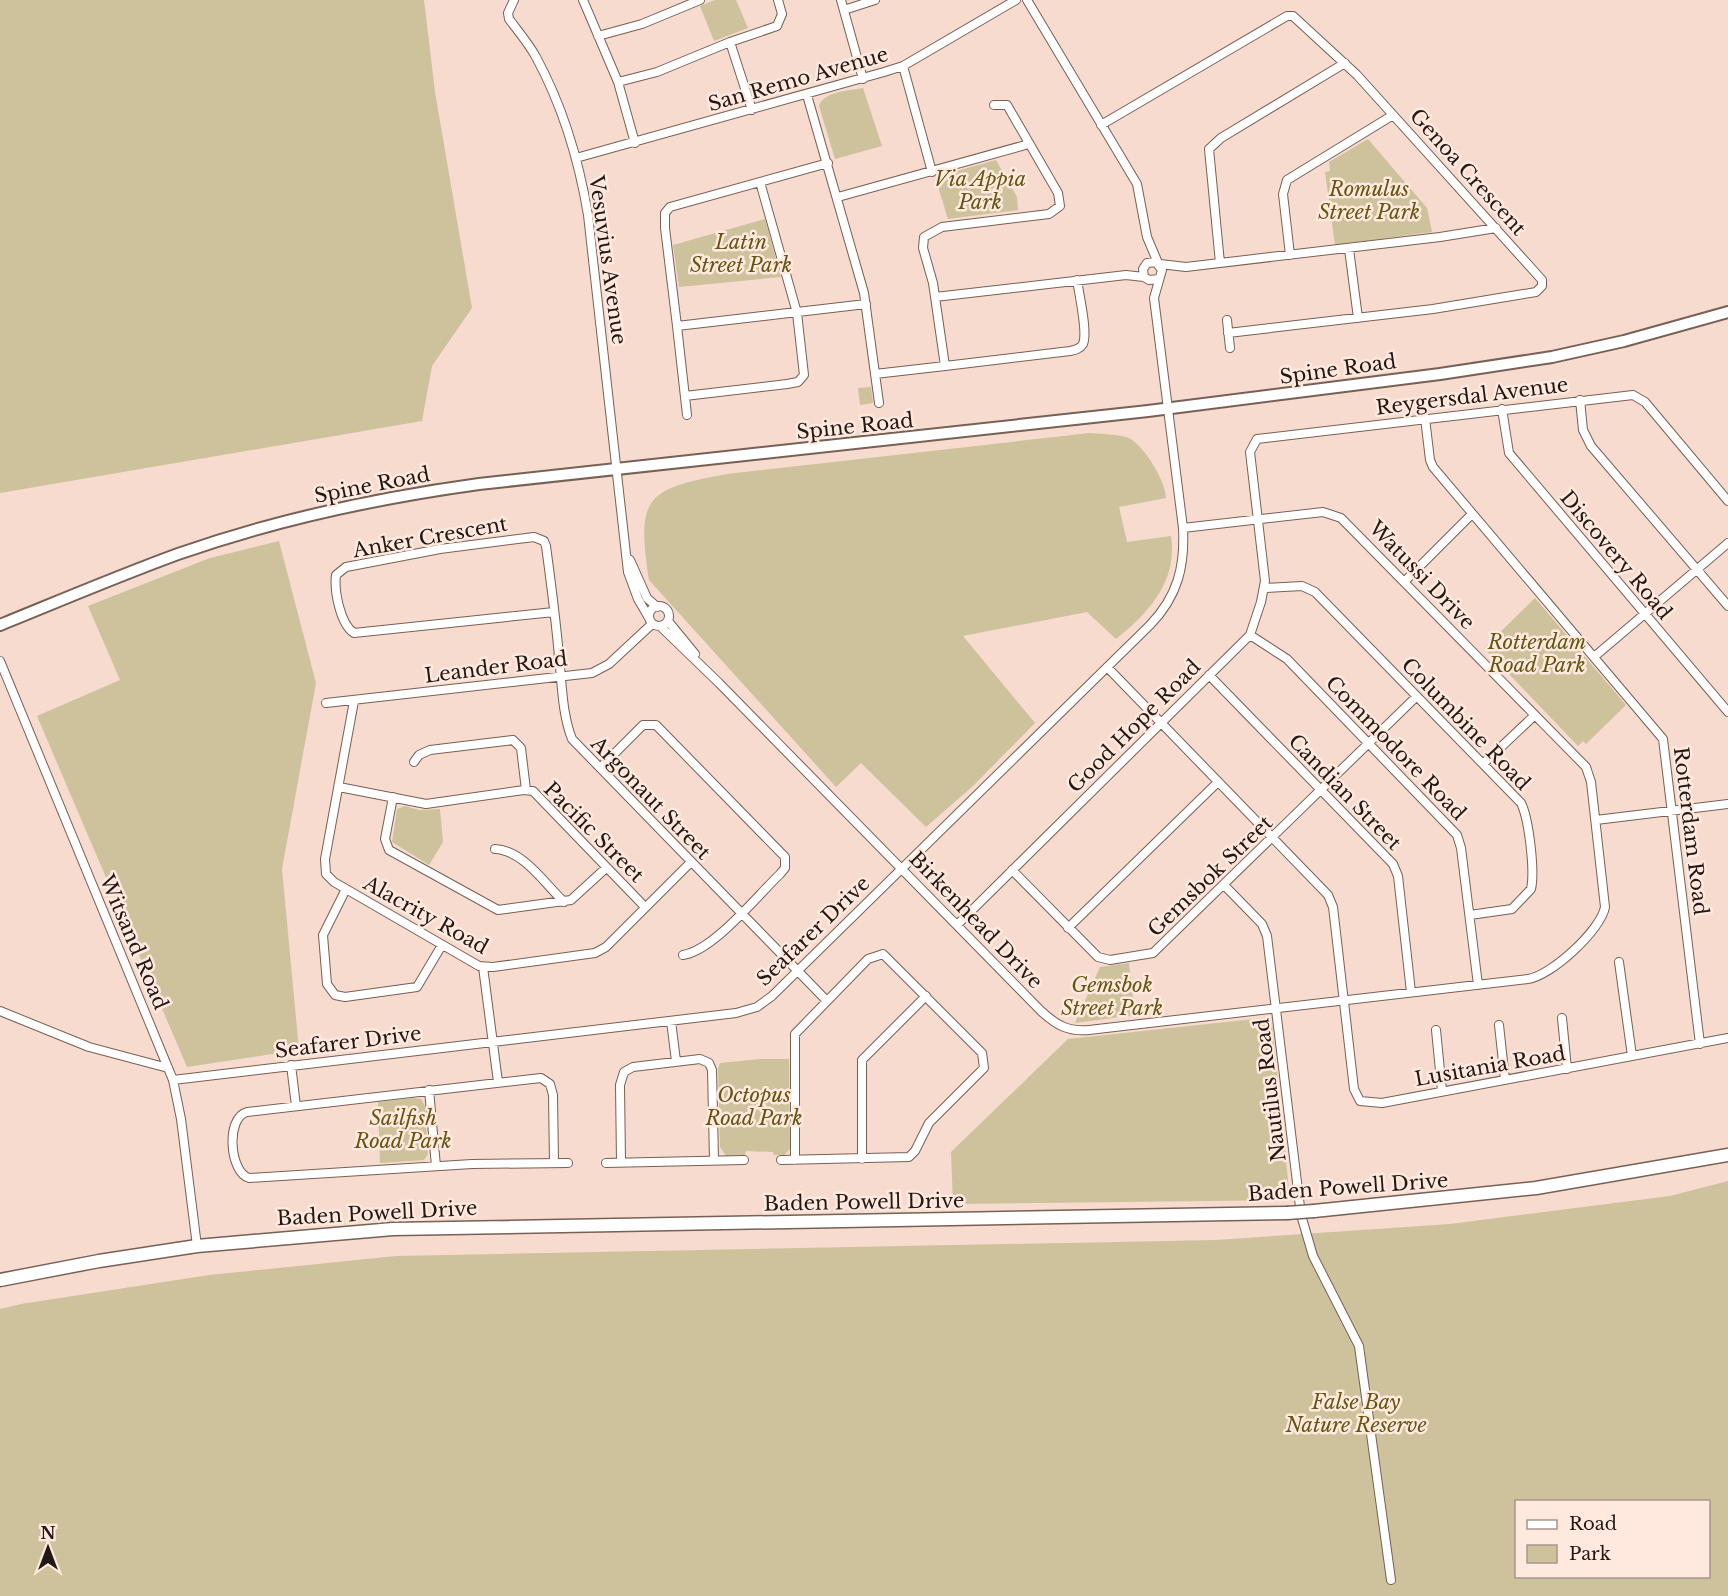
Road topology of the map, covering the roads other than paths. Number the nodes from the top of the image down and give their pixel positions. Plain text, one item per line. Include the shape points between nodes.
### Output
1 (514, 0) edge
2 (583, 0) edge
3 (700, 0) edge
4 (778, 0) edge
5 (841, 0) edge
6 (875, 0) edge
7 (1016, 0) edge
8 (1027, 0) edge
9 (844, 10) junction
10 (598, 36) junction
11 (730, 42) junction
12 (1344, 63) junction
13 (903, 66) junction
14 (863, 79) junction
15 (618, 82) junction
16 (807, 95) junction
17 (994, 105) dead end
18 (752, 110) junction
19 (1393, 115) junction
20 (1101, 125) junction
21 (635, 143) junction
22 (1029, 144) junction
23 (576, 159) junction
24 (828, 163) junction
25 (932, 172) junction
26 (760, 182) junction
27 (838, 197) junction
28 (1496, 228) junction
29 (1147, 237) junction
30 (1349, 249) junction
31 (1290, 255) junction
32 (1159, 263) junction
33 (1220, 263) junction
34 (1178, 267) junction
35 (1145, 272) junction
36 (1160, 277) junction
37 (1077, 280) junction
38 (935, 297) junction
39 (1154, 298) junction
40 (866, 304) junction
41 (1728, 312) edge
42 (797, 313) junction
43 (1358, 318) junction
44 (1227, 320) dead end
45 (677, 326) junction
46 (1228, 333) junction
47 (1230, 348) dead end
48 (945, 366) junction
49 (875, 374) junction
50 (685, 396) junction
51 (1580, 400) junction
52 (879, 403) dead end
53 (1167, 408) junction
54 (1502, 409) junction
55 (687, 415) dead end
56 (1425, 418) junction
57 (618, 471) junction
58 (1728, 501) edge
59 (1472, 514) junction
60 (1258, 520) junction
61 (1183, 528) junction
62 (1728, 543) edge
63 (627, 553) junction
64 (1697, 569) junction
65 (1404, 582) junction
66 (1265, 588) junction
67 (1728, 606) edge
68 (657, 607) junction
69 (554, 612) junction
70 (1645, 614) junction
71 (668, 621) junction
72 (654, 623) junction
73 (0, 625) edge
74 (1250, 635) junction
75 (1594, 657) junction
76 (0, 661) edge
77 (1107, 667) junction
78 (1209, 675) junction
79 (561, 676) junction
80 (719, 682) junction
81 (1416, 697) junction
82 (354, 700) junction
83 (326, 703) dead end
84 (1728, 712) edge
85 (1535, 715) junction
86 (1160, 723) junction
87 (1369, 743) junction
88 (414, 762) dead end
89 (1483, 764) junction
90 (600, 768) junction
91 (1218, 782) junction
92 (339, 787) junction
93 (526, 790) junction
94 (1321, 790) junction
95 (393, 797) junction
96 (1728, 804) edge
97 (1672, 811) junction
98 (1596, 820) junction
99 (1273, 837) junction
100 (495, 849) dead end
101 (691, 862) junction
102 (606, 868) junction
103 (902, 868) junction
104 (1012, 870) junction
105 (1224, 885) junction
106 (346, 889) junction
107 (564, 902) junction
108 (645, 907) junction
109 (740, 913) junction
110 (1470, 915) junction
111 (957, 925) junction
112 (1068, 928) junction
113 (442, 945) junction
114 (683, 955) dead end
115 (1619, 962) dead end
116 (483, 967) junction
117 (798, 972) junction
118 (1478, 985) junction
119 (1411, 992) junction
120 (926, 996) junction
121 (826, 1000) junction
122 (1344, 1000) junction
123 (1277, 1009) junction
124 (0, 1011) edge
125 (1562, 1018) dead end
126 (671, 1021) junction
127 (1499, 1025) dead end
128 (1436, 1030) dead end
129 (1728, 1038) edge
130 (492, 1041) junction
131 (1700, 1044) junction
132 (1632, 1056) junction
133 (676, 1061) junction
134 (291, 1065) junction
135 (168, 1068) junction
136 (1567, 1068) junction
137 (173, 1080) junction
138 (1505, 1080) junction
139 (498, 1082) junction
140 (429, 1090) junction
141 (1442, 1091) junction
142 (296, 1106) junction
143 (1728, 1155) edge
144 (862, 1159) junction
145 (714, 1160) junction
146 (744, 1160) dead end
147 (781, 1160) dead end
148 (795, 1160) junction
149 (621, 1162) junction
150 (554, 1163) junction
151 (567, 1163) dead end
152 (606, 1163) dead end
153 (436, 1166) junction
154 (196, 1246) junction
155 (0, 1280) edge
156 (1391, 1580) dead end

1 - 23 street, Vesuvius Avenue via 509,19 535,54
2 - 10 street
3 - 10 street via 642,24
4 - 11 street via 782,18 777,26
5 - 9 street
6 - 9 street
7 - 13 street, San Remo Avenue
8 - 20 street
9 - 14 street
10 - 15 street
11 - 15 street via 657,72
11 - 18 street
12 - 19 street, Genoa Crescent
12 - 20 street, Genoa Crescent via 1294,17 1287,16
12 - 33 street via 1209,148
13 - 14 street, San Remo Avenue
13 - 25 street
14 - 16 street, San Remo Avenue
15 - 21 street
16 - 18 street, San Remo Avenue
16 - 24 street
17 - 22 street via 1006,105
18 - 21 street, San Remo Avenue
19 - 28 street, Genoa Crescent
19 - 31 street via 1287,180 1282,194
20 - 29 street via 1137,184
21 - 23 street, San Remo Avenue
22 - 25 street
22 - 38 street via 1061,199 1059,208 1049,214 953,225 927,233 923,248
23 - 57 street, Vesuvius Avenue via 588,215
24 - 26 street
24 - 27 street
25 - 27 street
26 - 42 street
26 - 45 street via 667,210 665,228
27 - 40 street
28 - 30 street
28 - 43 street, Genoa Crescent via 1540,276 1542,286 1536,292
29 - 32 street
29 - 35 street
30 - 31 street
30 - 43 street
31 - 33 street
32 - 34 street
32 - 35 street via 1150,262
32 - 36 street
33 - 34 street
34 - 36 street
35 - 36 street
35 - 37 street
35 - 39 street
36 - 39 street
37 - 38 street
37 - 48 street via 1083,331 1080,348
38 - 48 street
39 - 53 street, Seafarer Drive
40 - 42 street
40 - 49 street
41 - 53 main road, Spine Road via 1552,357
42 - 45 street
42 - 50 street via 805,367 798,382
43 - 46 street, Genoa Crescent
44 - 46 street
45 - 50 street
46 - 47 street
48 - 49 street
49 - 52 street
50 - 55 street
51 - 54 street, Reygersdal Avenue
51 - 58 street, Reygersdal Avenue via 1636,396
51 - 64 street via 1583,430 1592,446
53 - 57 main road, Spine Road
53 - 61 street, Seafarer Drive
54 - 56 street, Reygersdal Avenue
54 - 70 street, Discovery Road via 1509,453
56 - 59 street, Rotterdam Road via 1433,467
56 - 60 street, Reygersdal Avenue via 1257,439 1250,452
57 - 63 street, Birkenhead Drive
57 - 73 main road, Spine Road via 439,490 294,520 178,554
59 - 65 street
59 - 75 street, Rotterdam Road
60 - 61 street, Watussi Drive
60 - 65 street, Watussi Drive via 1323,512 1336,515 1356,530
60 - 66 street, Good Hope Road
61 - 77 street, Seafarer Drive via 1183,562 1173,595 1155,620
62 - 64 street
63 - 68 street, Birkenhead Drive via 647,598
63 - 72 street, Birkenhead Drive via 632,587
64 - 67 street
64 - 70 street
65 - 85 street, Watussi Drive
66 - 74 street, Good Hope Road
66 - 81 street, Columbine Road via 1309,588
68 - 71 street, Birkenhead Drive via 665,609
68 - 72 street via 650,612
69 - 69 street, Anker Crescent via 354,633 346,626 335,586 336,574 346,567 371,562 534,537 546,546
69 - 79 street, Argonaut Street
70 - 75 street
70 - 84 street, Discovery Road
71 - 72 street
71 - 80 street, Birkenhead Drive
72 - 79 street, Leander Road via 602,669
72 - 80 street, Birkenhead Drive
74 - 78 street, Good Hope Road
74 - 87 street, Commodore Road via 1287,659
75 - 97 street, Rotterdam Road via 1663,739
76 - 135 street, Witsand Road
77 - 86 street
77 - 103 street, Seafarer Drive
78 - 86 street, Good Hope Road
78 - 94 street, Candian Street
79 - 82 street, Leander Road
79 - 90 street, Argonaut Street via 572,739
80 - 103 street, Birkenhead Drive
81 - 87 street, Gemsbok Street
81 - 89 street, Columbine Road
82 - 83 street, Leander Road
82 - 92 street, Alacrity Road
85 - 89 street
85 - 98 street, Watussi Drive via 1586,767
86 - 91 street
86 - 104 street, Good Hope Road
87 - 94 street, Gemsbok Street
87 - 110 street, Commodore Road via 1457,835
88 - 93 street via 430,750 513,740 521,748
89 - 110 street, Columbine Road via 1523,807 1532,883 1529,894 1512,909
90 - 101 street, Argonaut Street
90 - 109 street via 643,725 656,725 783,854 785,868
91 - 99 street
91 - 112 street
92 - 95 street, Pacific Street
92 - 106 street, Alacrity Road via 324,864 329,878
93 - 95 street, Pacific Street via 426,804
93 - 102 street, Pacific Street via 537,794
94 - 99 street, Gemsbok Street
94 - 119 street, Candian Street via 1395,869
95 - 107 street via 385,839 389,849 492,909
96 - 97 street
97 - 98 street
97 - 131 street, Rotterdam Road
98 - 118 street, Watussi Drive via 1605,899 1601,920 1546,974
99 - 105 street, Gemsbok Street
99 - 122 street via 1325,890 1330,901
100 - 107 street via 518,856
101 - 108 street, Alacrity Road
101 - 109 street, Argonaut Street
102 - 107 street via 577,896
102 - 108 street, Pacific Street
103 - 111 street, Birkenhead Drive
103 - 117 street, Seafarer Drive
104 - 111 street, Good Hope Road
104 - 112 street, Gemsbok Street
105 - 112 street, Gemsbok Street via 1160,949 1146,956 1103,959
105 - 123 street, Nautilus Road via 1265,929
106 - 113 street, Alacrity Road
106 - 113 street via 323,935 327,984 335,995 417,987
108 - 116 street, Alacrity Road via 606,947 595,953
109 - 114 street via 707,946
109 - 117 street, Argonaut Street
110 - 118 street, Commodore Road
111 - 123 street, Birkenhead Drive via 1051,1021 1068,1029 1086,1031
113 - 116 street, Alacrity Road
115 - 132 street
116 - 130 street
117 - 121 street, Argonaut Street
117 - 126 street, Seafarer Drive via 757,1007
118 - 119 street, Watussi Drive
119 - 122 street, Watussi Drive
120 - 121 street via 887,956 879,954 868,959
120 - 144 street via 862,1060
120 - 144 street via 982,1053 984,1068 929,1124 912,1155
121 - 148 street via 795,1034
122 - 123 street, Birkenhead Drive
122 - 141 street, Lusitania Road via 1354,1089 1360,1101 1375,1104
123 - 156 street, Nautilus Road via 1304,1228 1313,1256 1359,1346
124 - 135 street via 89,1047
125 - 136 street
126 - 130 street, Seafarer Drive
126 - 133 street
127 - 138 street
128 - 141 street
129 - 131 street, Lusitania Road
130 - 134 street, Seafarer Drive
130 - 139 street
131 - 132 street, Lusitania Road
132 - 136 street, Lusitania Road
133 - 145 street via 700,1059 711,1066
133 - 149 street via 633,1067 624,1072 620,1085
134 - 137 street, Seafarer Drive
134 - 142 street
135 - 137 street, Witsand Road
136 - 138 street, Lusitania Road
137 - 154 street, Witsand Road via 182,1119
138 - 141 street, Lusitania Road
139 - 140 street
139 - 150 street via 535,1078 550,1084
140 - 142 street
140 - 153 street
142 - 153 street via 247,1112 237,1117 233,1129 236,1167 242,1176
143 - 154 main road, Baden Powell Drive, bridge via 1502,1193 1287,1213 446,1227
144 - 148 street
145 - 146 street
145 - 149 street
147 - 148 street
149 - 152 street
150 - 151 street
150 - 153 street
154 - 155 main road, Baden Powell Drive

